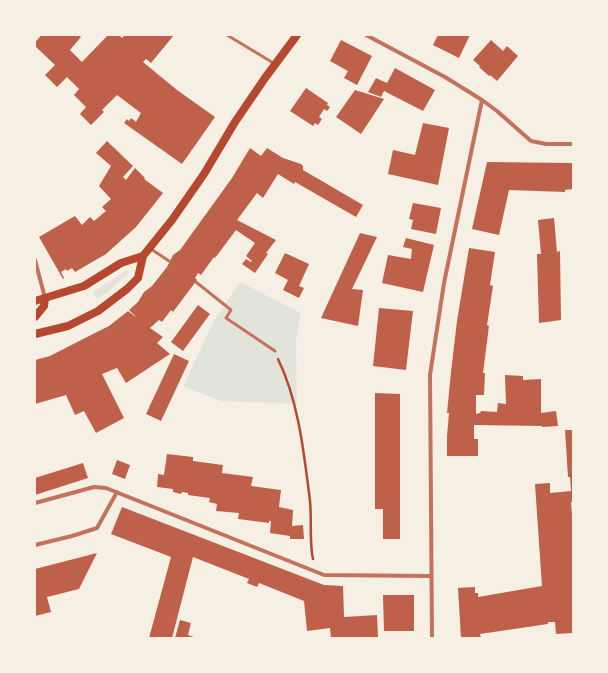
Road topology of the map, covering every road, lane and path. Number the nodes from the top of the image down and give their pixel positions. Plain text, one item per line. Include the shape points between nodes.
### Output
1 (227, 35) edge
2 (297, 35) edge
3 (366, 35) edge
4 (275, 64) junction
5 (482, 100) junction
6 (573, 144) edge
7 (150, 248) junction
8 (143, 256) junction
9 (169, 261) dead end
10 (36, 262) edge
11 (196, 282) dead end
12 (45, 298) junction
13 (35, 301) edge
14 (35, 317) edge
15 (35, 334) edge
16 (275, 351) joint
17 (117, 492) junction
18 (35, 503) edge
19 (35, 545) edge
20 (324, 575) junction
21 (431, 576) junction
22 (432, 638) edge

1 - 4 lane
2 - 4 main road
3 - 5 street
4 - 7 main road via 204,174
5 - 6 street via 531,141
5 - 21 street via 444,283 430,375
7 - 8 main road
7 - 9 lane
8 - 12 main road via 121,263 84,286
8 - 15 main road via 138,278 98,312 68,326
10 - 12 street
11 - 16 lane via 231,310 226,318
12 - 13 main road
12 - 14 main road via 44,306
16 - 20 path via 286,376 298,420 310,502 313,559
17 - 18 street via 94,487
17 - 19 street via 97,528
17 - 20 street
20 - 21 street
21 - 22 street

